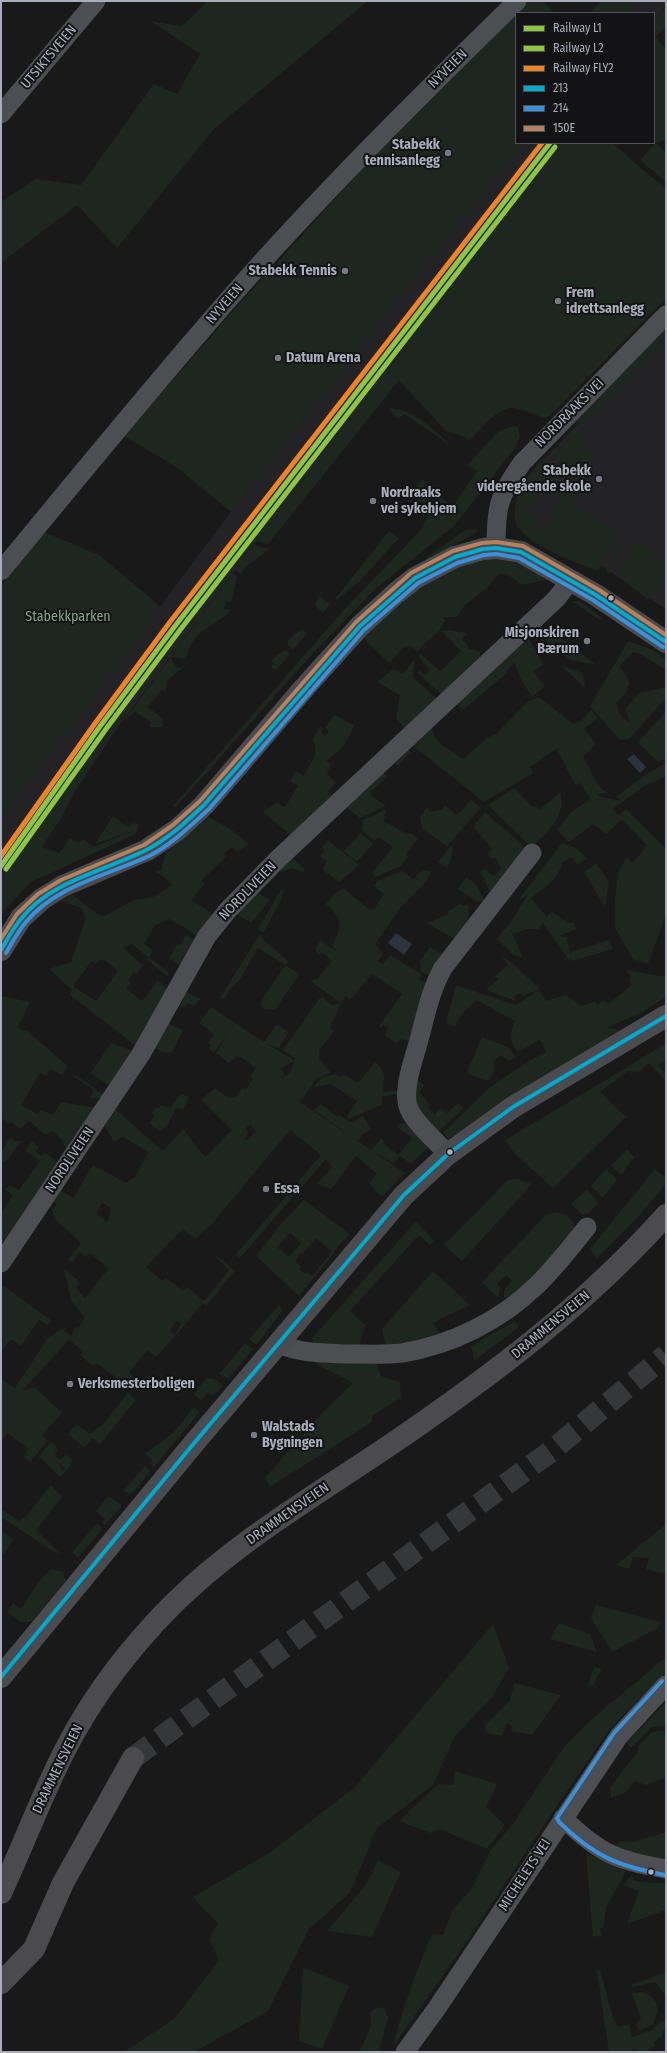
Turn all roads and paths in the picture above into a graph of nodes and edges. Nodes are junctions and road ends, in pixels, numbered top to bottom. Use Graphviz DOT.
graph roads {
  1 [pos="96,1"];
  2 [pos="517,1"];
  3 [pos="1,114"];
  4 [pos="666,315"];
  5 [pos="496,548"];
  6 [pos="1,571"];
  7 [pos="571,580"];
  8 [pos="666,642"];
  9 [pos="532,853"];
  10 [pos="1,950"];
  11 [pos="666,1016"];
  12 [pos="448,1154"];
  13 [pos="666,1214"];
  14 [pos="587,1227"];
  15 [pos="1,1263"];
  16 [pos="279,1344"];
  17 [pos="1,1677"];
  18 [pos="666,1685"];
  19 [pos="133,1758"];
  20 [pos="563,1818"];
  21 [pos="666,1869"];
  22 [pos="1,1893"];
  23 [pos="1,1983"];
  24 [pos="405,2052"];
  1 -- 3 [label="street, UTSIKTSVEIEN"];
  2 -- 6 [label="street, NYVEIEN"];
  4 -- 5 [label="street, NORDRAAKS VEI"];
  5 -- 7 [label="main road"];
  5 -- 10 [label="main road"];
  7 -- 8 [label="main road"];
  7 -- 15 [label="street, NORDLIVEIEN"];
  9 -- 12 [label="street"];
  11 -- 12 [label="main road"];
  12 -- 16 [label="main road"];
  13 -- 22 [label="highway, DRAMMENSVEIEN"];
  14 -- 16 [label="street"];
  16 -- 17 [label="main road"];
  18 -- 20 [label="street, MICHELETS VEI"];
  19 -- 23 [label="highway"];
  20 -- 21 [label="street"];
  20 -- 24 [label="street, MICHELETS VEI"];
}
